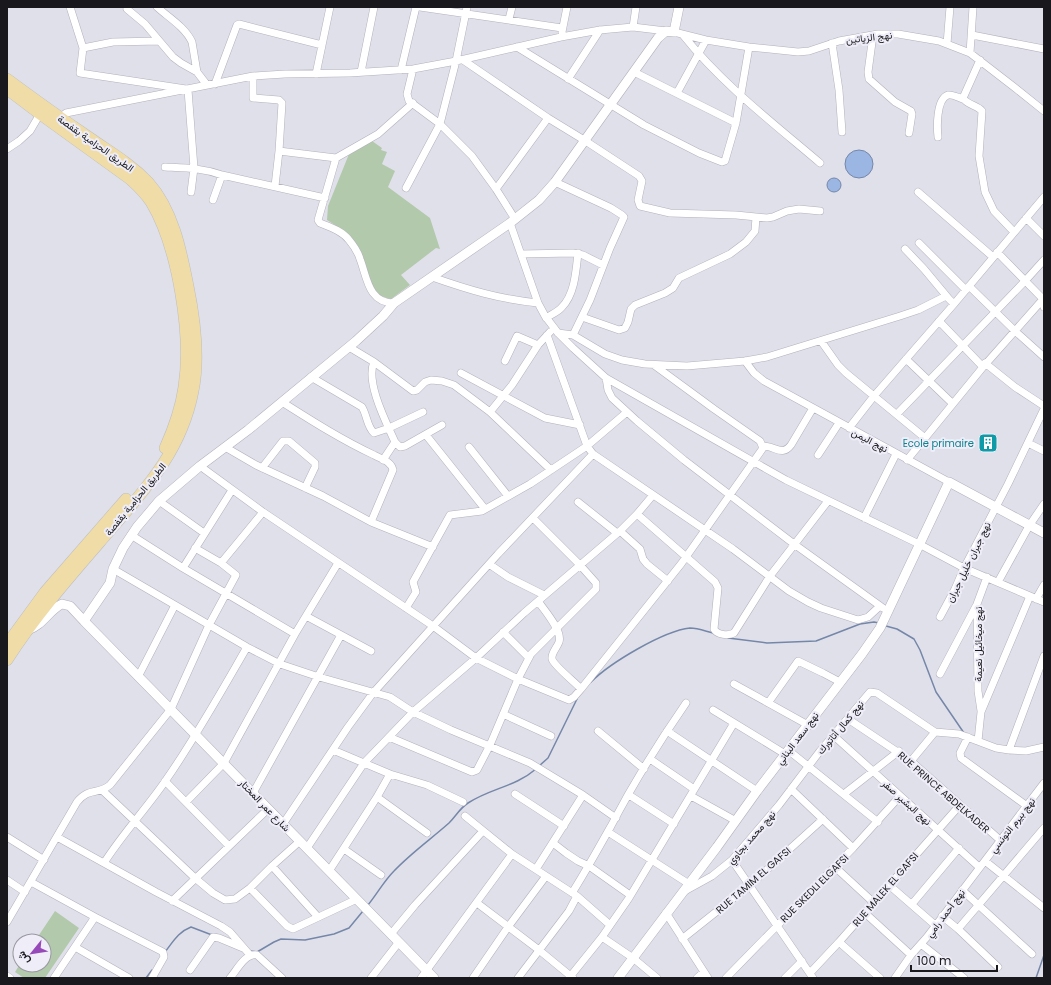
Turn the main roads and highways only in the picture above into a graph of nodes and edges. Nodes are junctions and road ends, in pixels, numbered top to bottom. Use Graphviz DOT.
graph roads {
  1 [pos="7,79"];
  2 [pos="7,89"];
  3 [pos="57,121"];
  4 [pos="7,644"];
  5 [pos="7,660"];
  1 -- 3 [label="main road, الطريق الحزامية بقفصة"];
  2 -- 3 [label="main road, الطريق الحزامية بقفصة"];
  3 -- 4 [label="main road, الطريق الحزامية بقفصة"];
  3 -- 5 [label="main road, الطريق الحزامية بقفصة"];
}
